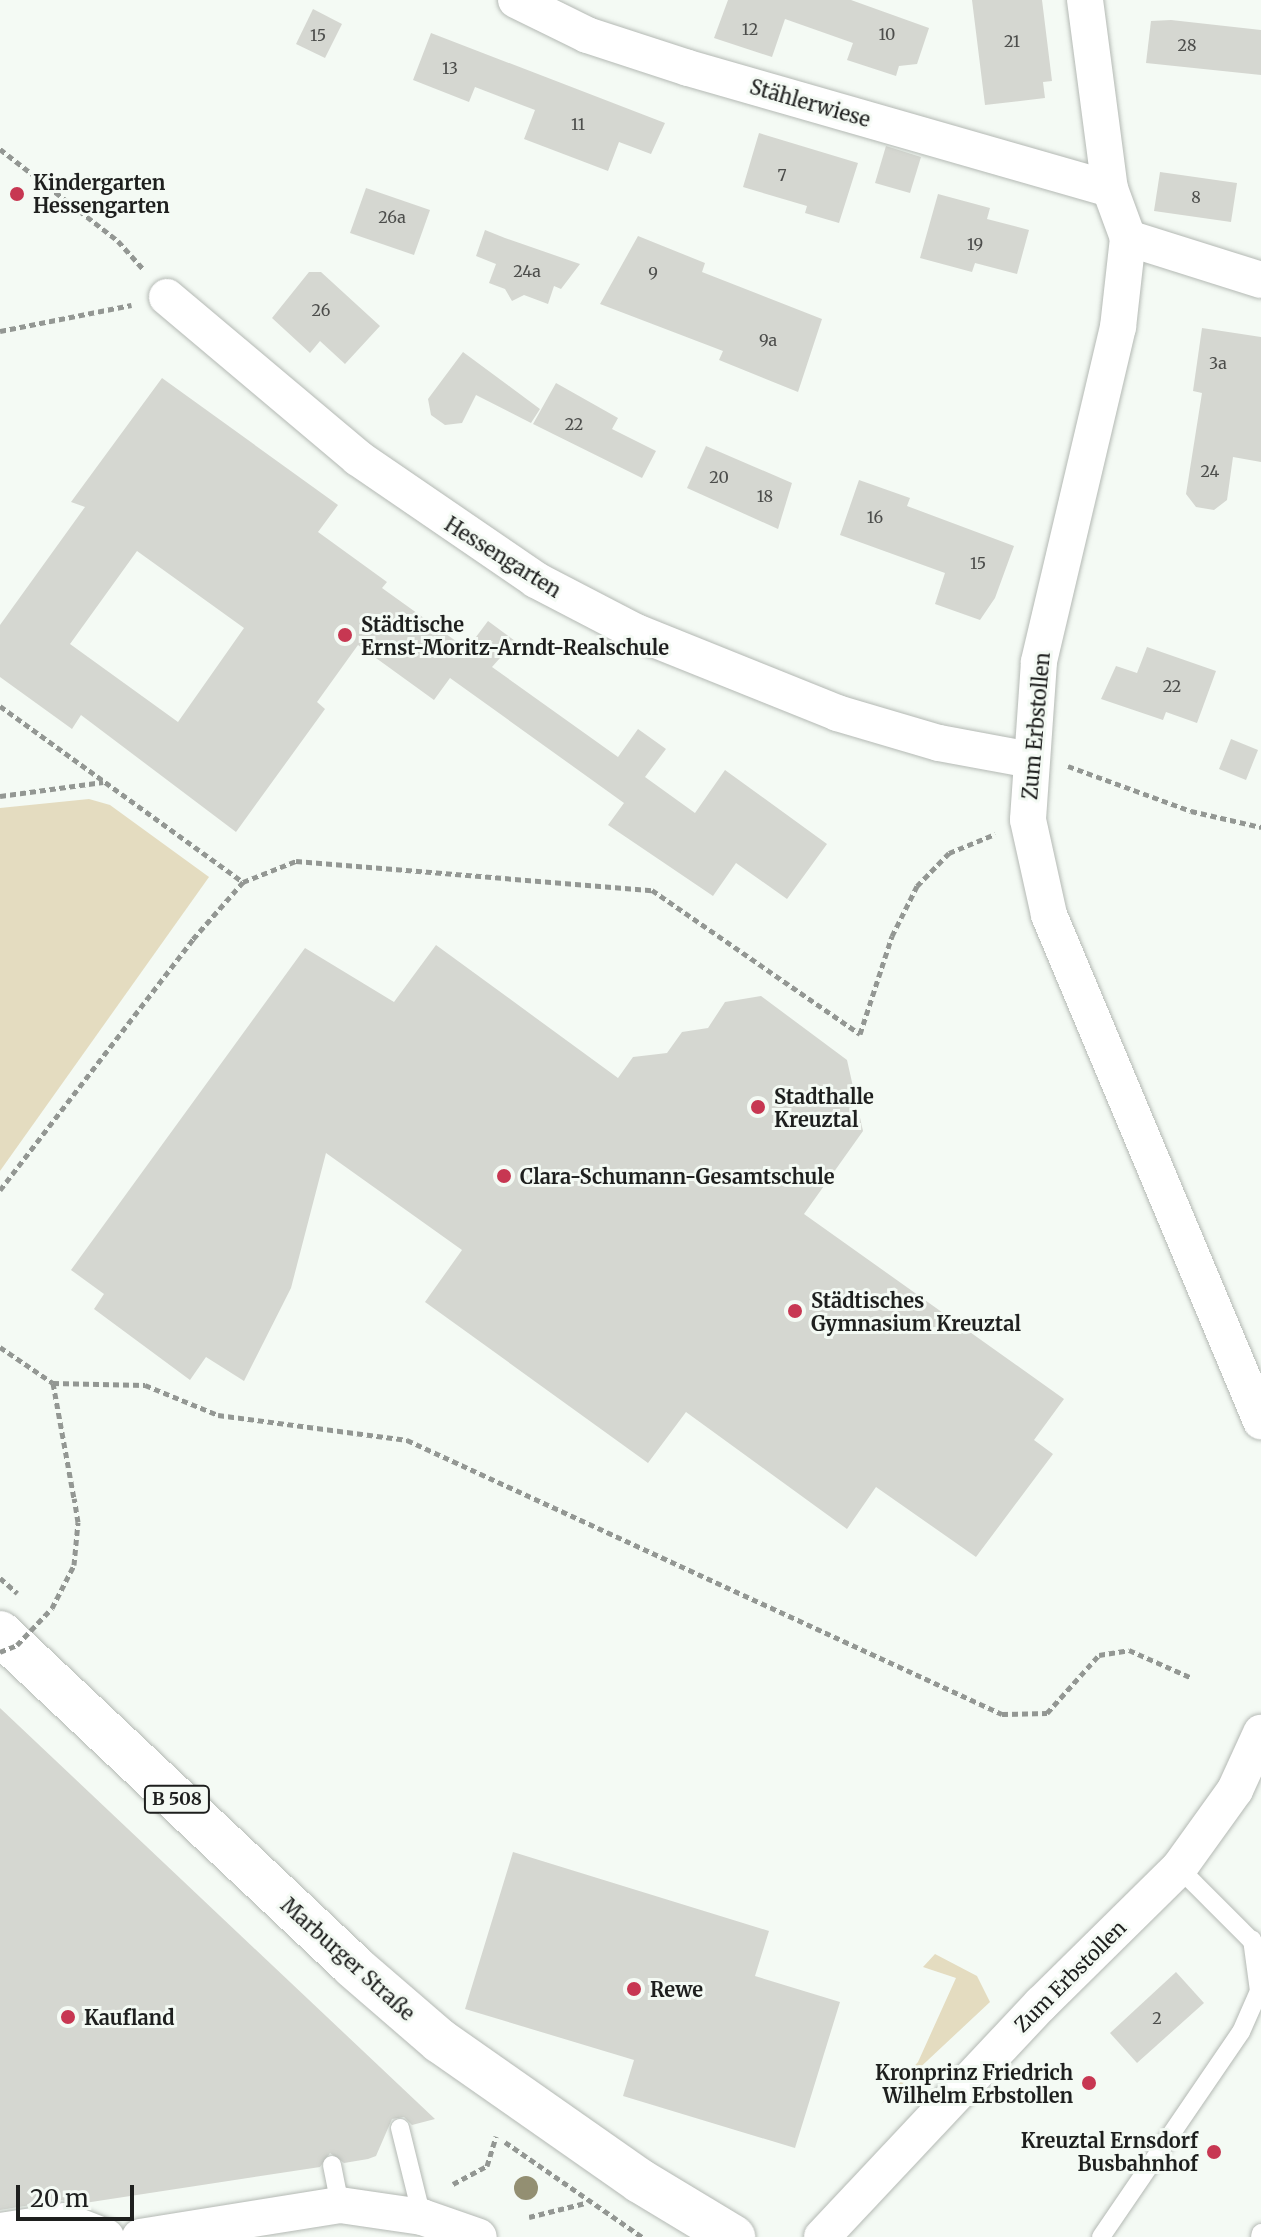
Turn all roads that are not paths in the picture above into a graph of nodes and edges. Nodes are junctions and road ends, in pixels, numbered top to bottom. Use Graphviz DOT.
graph roads {
  1 [pos="516,0"];
  2 [pos="1085,0"];
  3 [pos="1110,189"];
  4 [pos="1128,238"];
  5 [pos="1261,280"];
  6 [pos="167,297"];
  7 [pos="1031,760"];
  8 [pos="1261,1421"];
  9 [pos="0,1633"];
  10 [pos="1261,1733"];
  11 [pos="1179,1868"];
  12 [pos="1257,1945"];
  13 [pos="400,2128"];
  14 [pos="332,2165"];
  15 [pos="340,2205"];
  16 [pos="422,2217"];
  17 [pos="0,2231"];
  18 [pos="106,2237"];
  19 [pos="140,2237"];
  20 [pos="479,2237"];
  21 [pos="733,2237"];
  22 [pos="822,2237"];
  23 [pos="1101,2237"];
  1 -- 3 [label="street, Stählerwiese"];
  2 -- 3 [label="street, Zum Erbstollen"];
  3 -- 4 [label="street, Zum Erbstollen"];
  4 -- 5 [label="street"];
  4 -- 7 [label="street, Zum Erbstollen"];
  6 -- 7 [label="street, Hessengarten"];
  7 -- 8 [label="street, Zum Erbstollen"];
  9 -- 21 [label="main road, Marburger Straße / B 508"];
  10 -- 11 [label="street, Zum Erbstollen"];
  11 -- 12 [label="lane"];
  11 -- 22 [label="street, Zum Erbstollen"];
  12 -- 23 [label="lane"];
  13 -- 16 [label="lane"];
  14 -- 15 [label="lane"];
  15 -- 16 [label="street"];
  15 -- 19 [label="street"];
  16 -- 20 [label="street"];
  17 -- 18 [label="street"];
}
